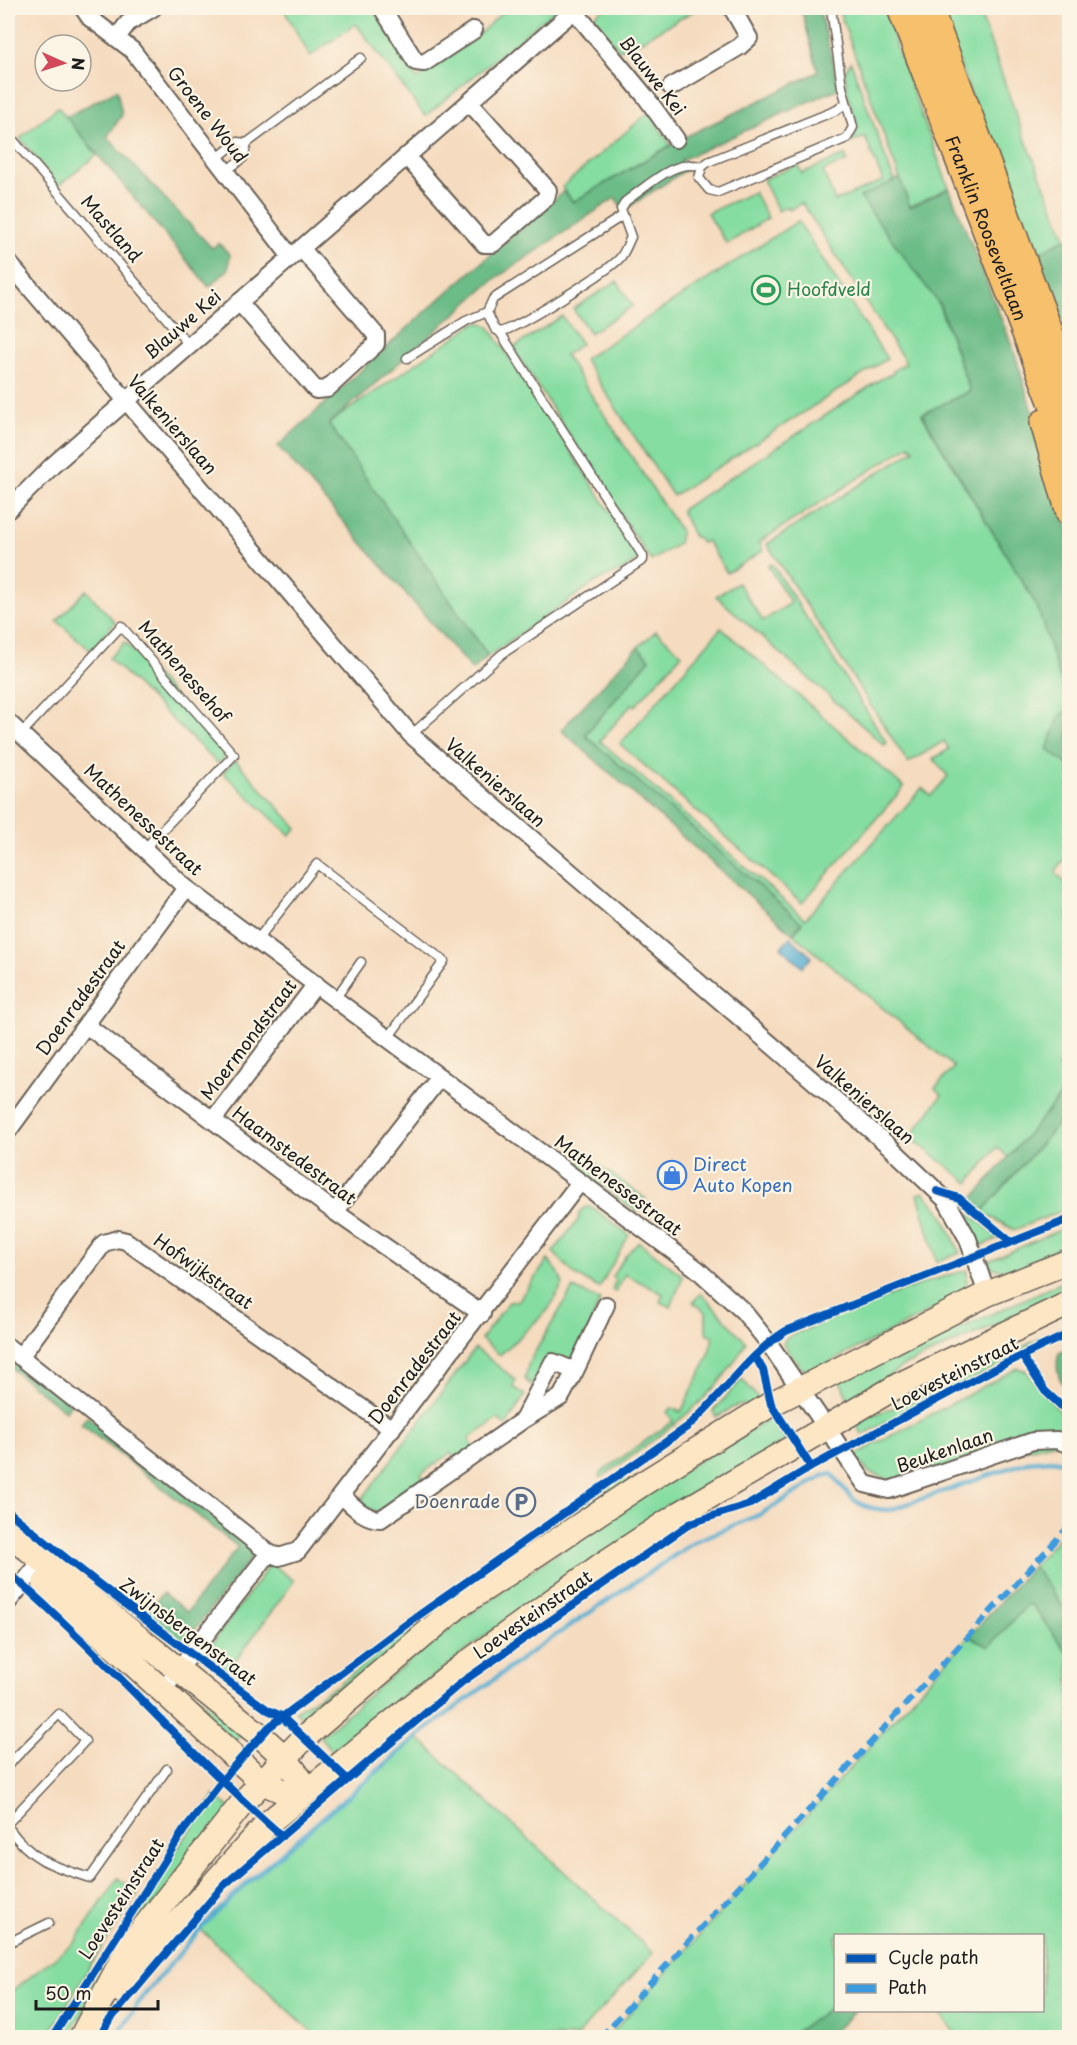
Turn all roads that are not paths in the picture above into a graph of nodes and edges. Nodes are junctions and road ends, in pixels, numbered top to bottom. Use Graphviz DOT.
graph roads {
  1 [pos="83,8"];
  2 [pos="153,8"];
  3 [pos="382,8"];
  4 [pos="575,8"];
  5 [pos="732,8"];
  6 [pos="831,8"];
  7 [pos="902,8"];
  8 [pos="929,8"];
  9 [pos="474,30"];
  10 [pos="117,37"];
  11 [pos="361,58"];
  12 [pos="671,87"];
  13 [pos="470,103"];
  14 [pos="845,104"];
  15 [pos="8,134"];
  16 [pos="676,139"];
  17 [pos="247,142"];
  18 [pos="406,156"];
  19 [pos="221,165"];
  20 [pos="702,167"];
  21 [pos="622,216"];
  22 [pos="1013,236"];
  23 [pos="296,253"];
  24 [pos="8,262"];
  25 [pos="239,302"];
  26 [pos="487,312"];
  27 [pos="500,332"];
  28 [pos="189,345"];
  29 [pos="1070,355"];
  30 [pos="407,358"];
  31 [pos="1035,359"];
  32 [pos="1070,388"];
  33 [pos="126,401"];
  34 [pos="1070,448"];
  35 [pos="8,510"];
  36 [pos="1070,513"];
  37 [pos="8,722"];
  38 [pos="21,734"];
  39 [pos="411,735"];
  40 [pos="145,848"];
  41 [pos="186,888"];
  42 [pos="257,940"];
  43 [pos="361,962"];
  44 [pos="316,984"];
  45 [pos="336,999"];
  46 [pos="86,1026"];
  47 [pos="388,1038"];
  48 [pos="440,1077"];
  49 [pos="213,1120"];
  50 [pos="8,1131"];
  51 [pos="580,1182"];
  52 [pos="335,1212"];
  53 [pos="1070,1261"];
  54 [pos="987,1294"];
  55 [pos="1070,1303"];
  56 [pos="606,1305"];
  57 [pos="482,1314"];
  58 [pos="14,1352"];
  59 [pos="575,1371"];
  60 [pos="800,1389"];
  61 [pos="523,1420"];
  62 [pos="826,1426"];
  63 [pos="392,1429"];
  64 [pos="1070,1445"];
  65 [pos="341,1495"];
  66 [pos="8,1533"];
  67 [pos="8,1550"];
  68 [pos="269,1553"];
  69 [pos="37,1566"];
  70 [pos="9,1597"];
  71 [pos="179,1670"];
  72 [pos="163,1690"];
  73 [pos="285,1758"];
  74 [pos="8,1765"];
  75 [pos="167,1769"];
  76 [pos="262,1782"];
  77 [pos="303,1794"];
  78 [pos="8,1825"];
  79 [pos="50,1923"];
  80 [pos="8,1943"];
  81 [pos="83,2034"];
  1 -- 10 [label="street, Groene Woud"];
  2 -- 10 [label="street"];
  3 -- 9 [label="street"];
  4 -- 13 [label="street, Blauwe Kei"];
  4 -- 16 [label="street, Blauwe Kei"];
  5 -- 12 [label="street, Blauwe Kei"];
  6 -- 14 [label="lane"];
  7 -- 31 [label="main road, Franklin Rooseveltlaan"];
  8 -- 22 [label="main road, Franklin Rooseveltlaan"];
  10 -- 19 [label="street, Groene Woud"];
  11 -- 17 [label="lane"];
  13 -- 18 [label="street, Blauwe Kei"];
  13 -- 18 [label="street"];
  14 -- 20 [label="lane"];
  14 -- 20 [label="lane"];
  15 -- 28 [label="lane, Mastland"];
  17 -- 19 [label="lane"];
  17 -- 19 [label="lane"];
  18 -- 23 [label="street, Blauwe Kei"];
  19 -- 23 [label="street, Groene Woud"];
  20 -- 21 [label="lane"];
  21 -- 26 [label="lane"];
  21 -- 27 [label="lane"];
  22 -- 29 [label="main road"];
  22 -- 32 [label="main road, Franklin Rooseveltlaan"];
  23 -- 25 [label="street, Blauwe Kei"];
  23 -- 25 [label="street, Blauwe Kei"];
  24 -- 33 [label="street, Valkenierslaan"];
  25 -- 28 [label="street, Blauwe Kei"];
  26 -- 27 [label="lane"];
  26 -- 30 [label="lane"];
  27 -- 39 [label="lane"];
  28 -- 33 [label="street, Blauwe Kei"];
  31 -- 34 [label="main road, Franklin Rooseveltlaan"];
  31 -- 36 [label="main road"];
  33 -- 35 [label="street, Blauwe Kei"];
  33 -- 39 [label="street, Valkenierslaan"];
  37 -- 38 [label="street, Mathenessestraat"];
  38 -- 40 [label="street, Mathenessestraat"];
  38 -- 40 [label="lane, Mathenessehof"];
  39 -- 54 [label="street, Valkenierslaan"];
  40 -- 41 [label="street, Mathenessestraat"];
  41 -- 42 [label="street, Mathenessestraat"];
  41 -- 46 [label="street, Doenradestraat"];
  42 -- 44 [label="street, Mathenessestraat"];
  42 -- 47 [label="lane"];
  43 -- 45 [label="lane"];
  44 -- 45 [label="street, Mathenessestraat"];
  44 -- 49 [label="street, Moermondstraat"];
  45 -- 47 [label="street, Mathenessestraat"];
  46 -- 49 [label="street, Haamstedestraat"];
  46 -- 50 [label="street, Doenradestraat"];
  47 -- 48 [label="street, Mathenessestraat"];
  48 -- 51 [label="street, Mathenessestraat"];
  48 -- 52 [label="street"];
  49 -- 52 [label="street, Haamstedestraat"];
  51 -- 57 [label="street, Doenradestraat"];
  51 -- 60 [label="street, Mathenessestraat"];
  52 -- 57 [label="street, Haamstedestraat"];
  53 -- 54 [label="street, Loevesteinstraat"];
  54 -- 60 [label="street, Loevesteinstraat"];
  55 -- 62 [label="street, Loevesteinstraat"];
  56 -- 59 [label="street"];
  57 -- 63 [label="street, Doenradestraat"];
  58 -- 63 [label="street, Hofwijkstraat"];
  58 -- 68 [label="street"];
  59 -- 61 [label="street"];
  59 -- 61 [label="street"];
  60 -- 62 [label="street, Mathenessestraat"];
  60 -- 73 [label="street, Loevesteinstraat"];
  61 -- 65 [label="street"];
  62 -- 64 [label="street, Beukenlaan"];
  62 -- 77 [label="street, Loevesteinstraat"];
  63 -- 65 [label="street, Doenradestraat"];
  65 -- 68 [label="street, Doenradestraat"];
  66 -- 69 [label="street, Zwijnsbergenstraat"];
  67 -- 69 [label="street, Zwijnsbergenstraat"];
  68 -- 71 [label="street"];
  69 -- 70 [label="street"];
  69 -- 71 [label="street, Zwijnsbergenstraat"];
  69 -- 72 [label="street, Zwijnsbergenstraat"];
  71 -- 72 [label="street"];
  71 -- 73 [label="street, Zwijnsbergenstraat"];
  72 -- 76 [label="street, Zwijnsbergenstraat"];
  73 -- 76 [label="street, Loevesteinstraat"];
  73 -- 77 [label="street"];
  74 -- 78 [label="lane"];
  75 -- 78 [label="lane"];
  76 -- 77 [label="street"];
  76 -- 81 [label="street, Loevesteinstraat"];
  77 -- 81 [label="street, Loevesteinstraat"];
  79 -- 80 [label="lane"];
}
